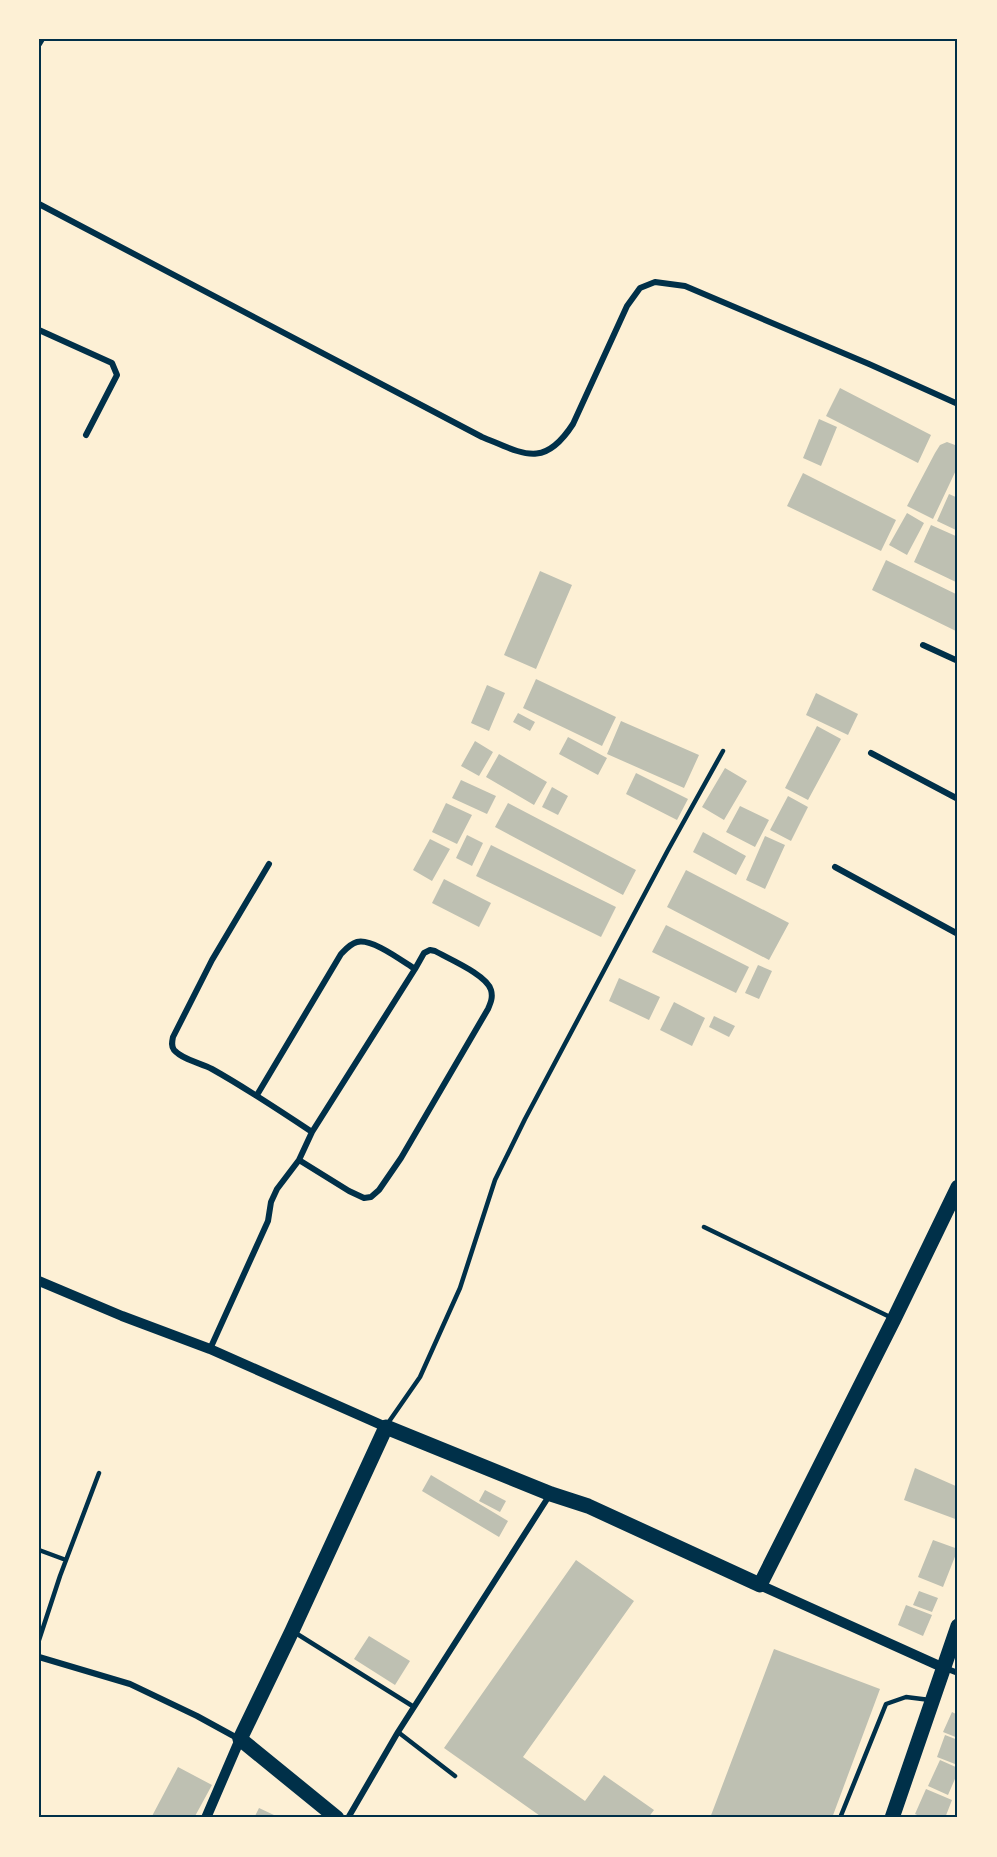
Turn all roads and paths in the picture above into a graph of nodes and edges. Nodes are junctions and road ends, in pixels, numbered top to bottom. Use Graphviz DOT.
graph roads {
  1 [pos="42,39"];
  2 [pos="39,44"];
  3 [pos="39,204"];
  4 [pos="39,330"];
  5 [pos="958,404"];
  6 [pos="86,435"];
  7 [pos="923,645"];
  8 [pos="958,661"];
  9 [pos="723,750"];
  10 [pos="871,753"];
  11 [pos="958,799"];
  12 [pos="269,864"];
  13 [pos="835,867"];
  14 [pos="958,934"];
  15 [pos="415,969"];
  16 [pos="257,1095"];
  17 [pos="312,1132"];
  18 [pos="299,1160"];
  19 [pos="958,1187"];
  20 [pos="704,1227"];
  21 [pos="39,1281"];
  22 [pos="894,1319"];
  23 [pos="210,1349"];
  24 [pos="386,1427"];
  25 [pos="99,1473"];
  26 [pos="551,1494"];
  27 [pos="39,1550"];
  28 [pos="66,1560"];
  29 [pos="760,1585"];
  30 [pos="958,1626"];
  31 [pos="292,1631"];
  32 [pos="39,1640"];
  33 [pos="39,1657"];
  34 [pos="951,1671"];
  35 [pos="932,1701"];
  36 [pos="414,1707"];
  37 [pos="398,1732"];
  38 [pos="240,1739"];
  39 [pos="455,1776"];
  40 [pos="206,1818"];
  41 [pos="337,1818"];
  42 [pos="348,1818"];
  43 [pos="840,1818"];
  44 [pos="892,1818"];
  1 -- 2 [label="street"];
  3 -- 5 [label="street"];
  4 -- 6 [label="street"];
  7 -- 8 [label="street"];
  9 -- 24 [label="lane"];
  10 -- 11 [label="street"];
  12 -- 16 [label="street"];
  13 -- 14 [label="street"];
  15 -- 16 [label="street"];
  15 -- 17 [label="street"];
  15 -- 18 [label="street"];
  16 -- 17 [label="street"];
  17 -- 18 [label="street"];
  18 -- 23 [label="street"];
  19 -- 22 [label="main road"];
  20 -- 22 [label="lane"];
  21 -- 23 [label="street"];
  22 -- 29 [label="main road"];
  23 -- 24 [label="street"];
  24 -- 26 [label="main road"];
  24 -- 31 [label="main road"];
  25 -- 28 [label="lane"];
  26 -- 29 [label="main road"];
  26 -- 36 [label="street"];
  27 -- 28 [label="lane"];
  28 -- 32 [label="lane"];
  29 -- 34 [label="street"];
  30 -- 34 [label="main road"];
  31 -- 36 [label="lane"];
  31 -- 38 [label="main road"];
  33 -- 38 [label="street"];
  34 -- 35 [label="main road"];
  35 -- 43 [label="lane"];
  35 -- 44 [label="main road"];
  36 -- 37 [label="street"];
  37 -- 39 [label="lane"];
  37 -- 42 [label="street"];
  38 -- 40 [label="street"];
  38 -- 41 [label="main road"];
}
